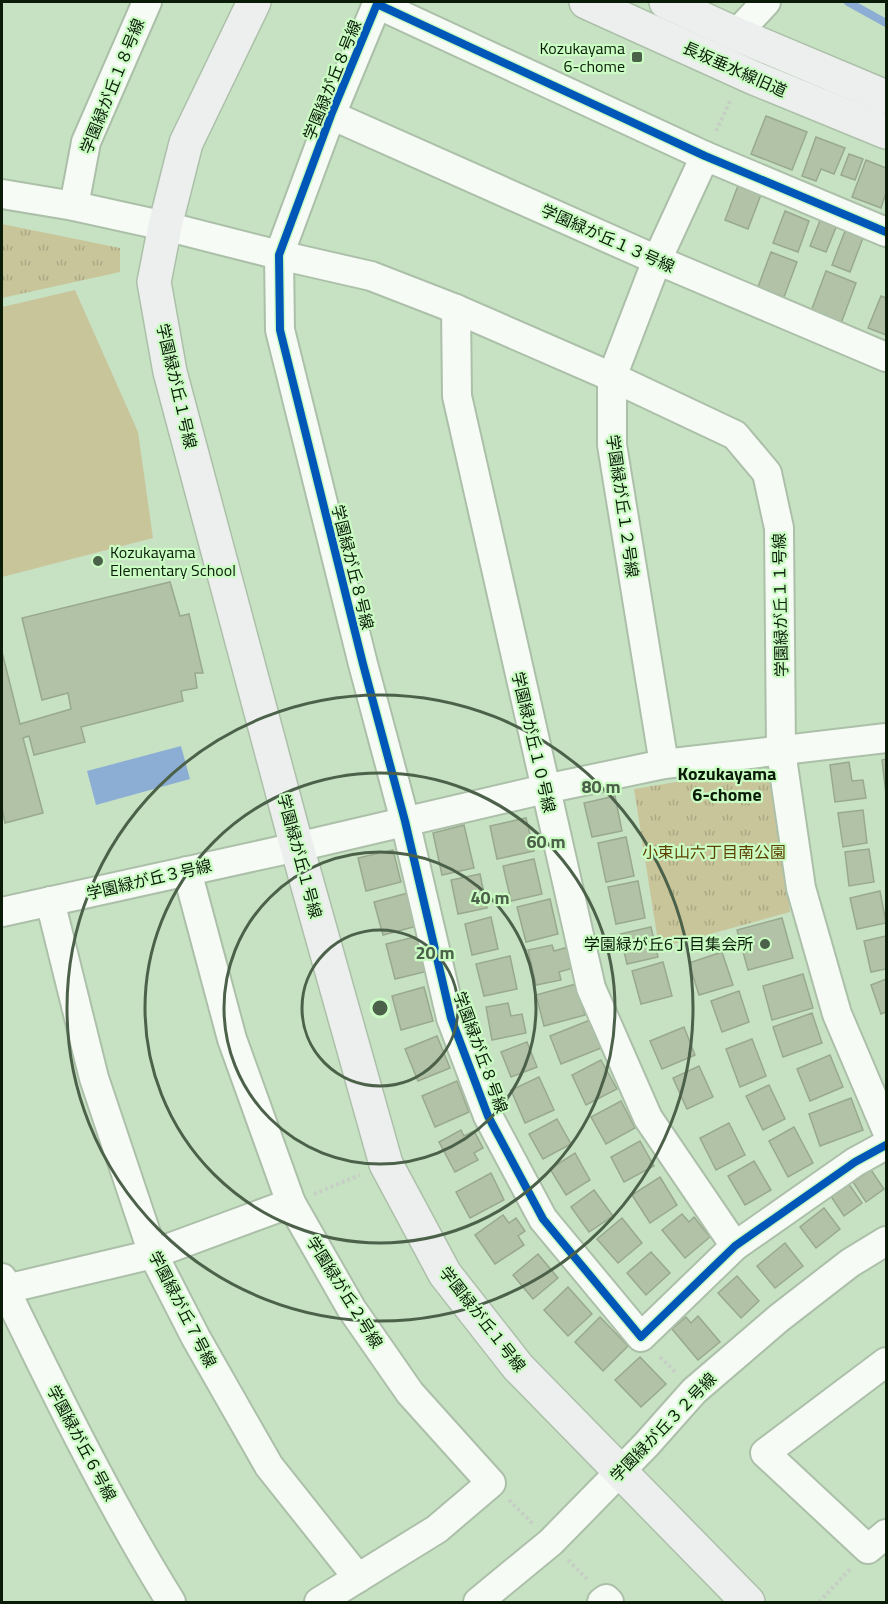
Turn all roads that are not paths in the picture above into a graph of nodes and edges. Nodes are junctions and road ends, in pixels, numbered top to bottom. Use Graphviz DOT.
graph roads {
  1 [pos="147,2"];
  2 [pos="254,2"];
  3 [pos="586,2"];
  4 [pos="666,2"];
  5 [pos="766,2"];
  6 [pos="736,34"];
  7 [pos="886,97"];
  8 [pos="331,116"];
  9 [pos="886,132"];
  10 [pos="705,156"];
  11 [pos="2,194"];
  12 [pos="74,206"];
  13 [pos="165,226"];
  14 [pos="886,232"];
  15 [pos="279,255"];
  16 [pos="657,260"];
  17 [pos="456,309"];
  18 [pos="886,357"];
  19 [pos="612,377"];
  20 [pos="886,738"];
  21 [pos="781,751"];
  22 [pos="664,764"];
  23 [pos="545,789"];
  24 [pos="405,821"];
  25 [pos="297,847"];
  26 [pos="187,871"];
  27 [pos="50,902"];
  28 [pos="2,912"];
  29 [pos="886,1129"];
  30 [pos="886,1145"];
  31 [pos="291,1203"];
  32 [pos="886,1241"];
  33 [pos="735,1246"];
  34 [pos="153,1254"];
  35 [pos="3,1286"];
  36 [pos="886,1362"];
  37 [pos="620,1471"];
  38 [pos="877,1542"];
  39 [pos="358,1578"];
  40 [pos="171,1602"];
  41 [pos="319,1602"];
  42 [pos="478,1602"];
  43 [pos="748,1602"];
  1 -- 12 [label="street, 学園緑が丘１８号線"];
  2 -- 13 [label="street, 学園緑が丘１号線"];
  3 -- 9 [label="street, 長坂垂水線旧道"];
  4 -- 6 [label="street, 長坂垂水線旧道"];
  5 -- 6 [label="street"];
  6 -- 7 [label="street, 長坂垂水線旧道"];
  8 -- 10 [label="street, 学園緑が丘８号線"];
  8 -- 15 [label="street, 学園緑が丘８号線"];
  8 -- 16 [label="street, 学園緑が丘１３号線"];
  10 -- 14 [label="street, 学園緑が丘８号線"];
  10 -- 16 [label="street, 学園緑が丘１２号線"];
  11 -- 12 [label="street, 学園緑が丘１１号線"];
  12 -- 13 [label="street, 学園緑が丘１１号線"];
  13 -- 15 [label="street, 学園緑が丘１１号線"];
  13 -- 25 [label="street, 学園緑が丘１号線"];
  15 -- 17 [label="street, 学園緑が丘１１号線"];
  15 -- 24 [label="street, 学園緑が丘８号線"];
  16 -- 18 [label="street, 学園緑が丘１３号線"];
  16 -- 19 [label="street, 学園緑が丘１２号線"];
  17 -- 19 [label="street, 学園緑が丘１１号線"];
  17 -- 23 [label="street, 学園緑が丘１０号線"];
  19 -- 21 [label="street, 学園緑が丘１１号線"];
  19 -- 22 [label="street, 学園緑が丘１２号線"];
  20 -- 21 [label="street, 学園緑が丘３号線"];
  21 -- 22 [label="street, 学園緑が丘３号線"];
  21 -- 29 [label="street, 学園緑が丘１１号線"];
  22 -- 23 [label="street, 学園緑が丘３号線"];
  23 -- 24 [label="street, 学園緑が丘３号線"];
  23 -- 33 [label="street, 学園緑が丘１０号線"];
  24 -- 25 [label="street, 学園緑が丘３号線"];
  24 -- 33 [label="street, 学園緑が丘８号線"];
  25 -- 26 [label="street, 学園緑が丘３号線"];
  25 -- 37 [label="street, 学園緑が丘１号線"];
  26 -- 27 [label="street, 学園緑が丘３号線"];
  26 -- 31 [label="street, 学園緑が丘２号線"];
  27 -- 28 [label="street, 学園緑が丘３号線"];
  27 -- 34 [label="street, 学園緑が丘７号線"];
  30 -- 33 [label="street"];
  31 -- 34 [label="street"];
  31 -- 39 [label="street, 学園緑が丘２号線"];
  32 -- 37 [label="street, 学園緑が丘３２号線"];
  34 -- 35 [label="street"];
  34 -- 39 [label="street, 学園緑が丘７号線"];
  35 -- 40 [label="street, 学園緑が丘６号線"];
  36 -- 38 [label="street"];
  37 -- 42 [label="street, 学園緑が丘３２号線"];
  37 -- 43 [label="street, 学園緑が丘１号線"];
  39 -- 41 [label="street"];
}
